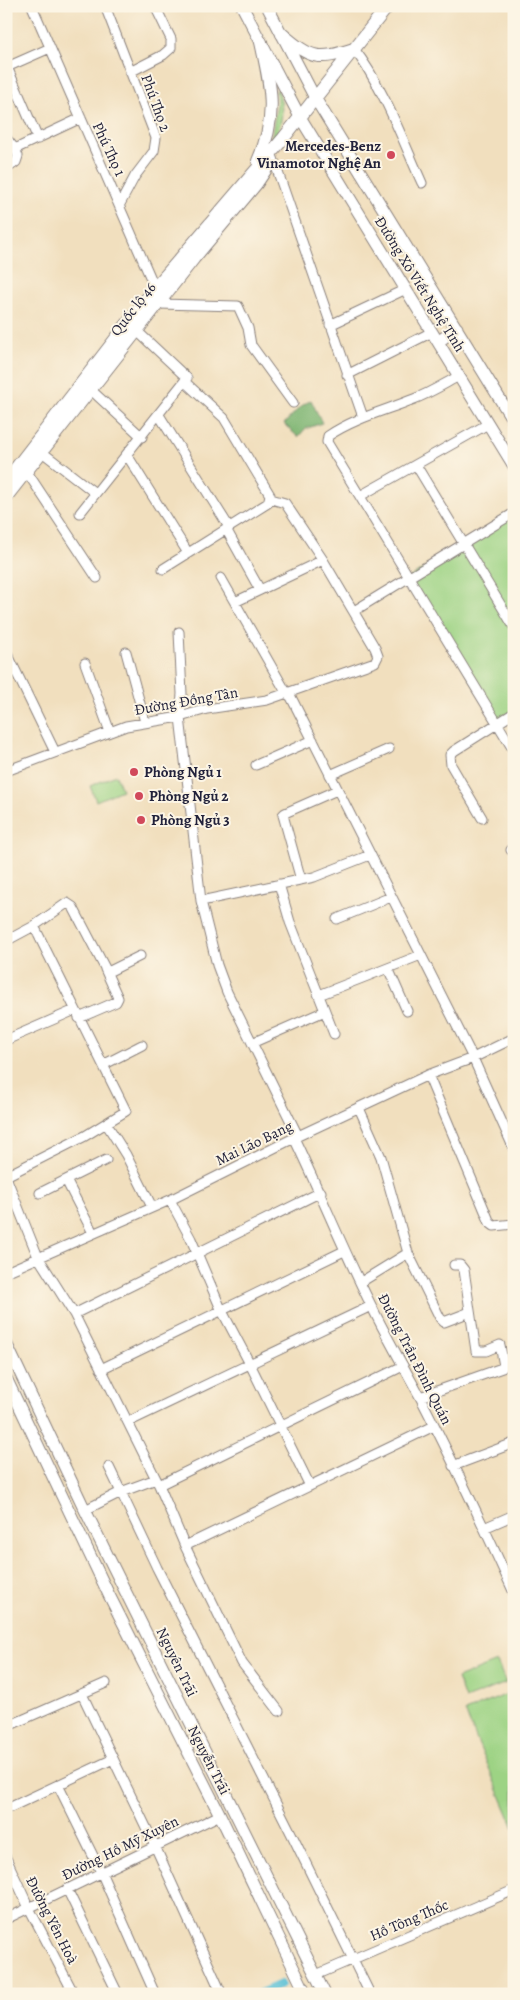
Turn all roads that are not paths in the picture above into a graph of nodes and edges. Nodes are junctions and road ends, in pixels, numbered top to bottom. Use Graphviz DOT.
graph roads {
  1 [pos="32,6"];
  2 [pos="105,6"];
  3 [pos="155,6"];
  4 [pos="242,6"];
  5 [pos="267,6"];
  6 [pos="388,6"];
  7 [pos="282,34"];
  8 [pos="261,42"];
  9 [pos="50,48"];
  10 [pos="354,49"];
  11 [pos="7,66"];
  12 [pos="130,72"];
  13 [pos="315,98"];
  14 [pos="300,117"];
  15 [pos="80,118"];
  16 [pos="6,138"];
  17 [pos="38,139"];
  18 [pos="282,140"];
  19 [pos="15,150"];
  20 [pos="273,158"];
  21 [pos="6,169"];
  22 [pos="249,177"];
  23 [pos="422,183"];
  24 [pos="120,204"];
  25 [pos="155,288"];
  26 [pos="406,289"];
  27 [pos="159,304"];
  28 [pos="330,324"];
  29 [pos="457,328"];
  30 [pos="137,331"];
  31 [pos="435,337"];
  32 [pos="347,375"];
  33 [pos="459,376"];
  34 [pos="185,382"];
  35 [pos="90,389"];
  36 [pos="293,403"];
  37 [pos="160,415"];
  38 [pos="363,417"];
  39 [pos="514,422"];
  40 [pos="488,424"];
  41 [pos="142,437"];
  42 [pos="38,450"];
  43 [pos="127,455"];
  44 [pos="416,465"];
  45 [pos="514,466"];
  46 [pos="27,472"];
  47 [pos="6,481"];
  48 [pos="95,493"];
  49 [pos="360,496"];
  50 [pos="6,497"];
  51 [pos="270,499"];
  52 [pos="80,513"];
  53 [pos="514,513"];
  54 [pos="227,528"];
  55 [pos="463,545"];
  56 [pos="188,553"];
  57 [pos="323,560"];
  58 [pos="163,569"];
  59 [pos="96,578"];
  60 [pos="221,578"];
  61 [pos="409,578"];
  62 [pos="260,590"];
  63 [pos="235,602"];
  64 [pos="354,611"];
  65 [pos="514,627"];
  66 [pos="179,632"];
  67 [pos="6,651"];
  68 [pos="126,652"];
  69 [pos="84,663"];
  70 [pos="287,694"];
  71 [pos="514,714"];
  72 [pos="180,717"];
  73 [pos="145,722"];
  74 [pos="497,723"];
  75 [pos="110,732"];
  76 [pos="313,740"];
  77 [pos="389,749"];
  78 [pos="514,751"];
  79 [pos="55,752"];
  80 [pos="256,765"];
  81 [pos="6,770"];
  82 [pos="330,775"];
  83 [pos="337,790"];
  84 [pos="482,818"];
  85 [pos="370,855"];
  86 [pos="301,880"];
  87 [pos="279,884"];
  88 [pos="391,897"];
  89 [pos="201,901"];
  90 [pos="337,920"];
  91 [pos="34,926"];
  92 [pos="6,941"];
  93 [pos="421,955"];
  94 [pos="140,956"];
  95 [pos="388,968"];
  96 [pos="105,969"];
  97 [pos="319,995"];
  98 [pos="325,1011"];
  99 [pos="407,1011"];
  100 [pos="77,1014"];
  101 [pos="334,1034"];
  102 [pos="514,1038"];
  103 [pos="6,1040"];
  104 [pos="252,1043"];
  105 [pos="142,1045"];
  106 [pos="473,1058"];
  107 [pos="103,1065"];
  108 [pos="428,1075"];
  109 [pos="358,1108"];
  110 [pos="106,1123"];
  111 [pos="296,1137"];
  112 [pos="514,1149"];
  113 [pos="106,1160"];
  114 [pos="6,1177"];
  115 [pos="66,1180"];
  116 [pos="321,1192"];
  117 [pos="40,1193"];
  118 [pos="170,1200"];
  119 [pos="152,1207"];
  120 [pos="514,1224"];
  121 [pos="92,1233"];
  122 [pos="344,1251"];
  123 [pos="408,1253"];
  124 [pos="197,1254"];
  125 [pos="38,1257"];
  126 [pos="454,1265"];
  127 [pos="6,1272"];
  128 [pos="361,1282"];
  129 [pos="371,1306"];
  130 [pos="221,1309"];
  131 [pos="470,1312"];
  132 [pos="74,1314"];
  133 [pos="6,1342"];
  134 [pos="250,1364"];
  135 [pos="403,1366"];
  136 [pos="101,1369"];
  137 [pos="6,1378"];
  138 [pos="420,1397"];
  139 [pos="128,1422"];
  140 [pos="281,1426"];
  141 [pos="434,1426"];
  142 [pos="514,1443"];
  143 [pos="453,1466"];
  144 [pos="109,1467"];
  145 [pos="157,1482"];
  146 [pos="310,1486"];
  147 [pos="121,1492"];
  148 [pos="85,1510"];
  149 [pos="514,1515"];
  150 [pos="484,1528"];
  151 [pos="185,1546"];
  152 [pos="514,1593"];
  153 [pos="106,1683"];
  154 [pos="82,1694"];
  155 [pos="279,1711"];
  156 [pos="6,1727"];
  157 [pos="113,1759"];
  158 [pos="58,1785"];
  159 [pos="11,1807"];
  160 [pos="220,1815"];
  161 [pos="156,1846"];
  162 [pos="6,1858"];
  163 [pos="101,1872"];
  164 [pos="68,1889"];
  165 [pos="514,1890"];
  166 [pos="29,1908"];
  167 [pos="6,1919"];
  168 [pos="354,1958"];
  169 [pos="316,1975"];
  170 [pos="299,1982"];
  171 [pos="74,1994"];
  172 [pos="118,1994"];
  173 [pos="155,1994"];
  174 [pos="214,1994"];
  175 [pos="306,1994"];
  176 [pos="325,1994"];
  177 [pos="370,1994"];
  1 -- 9 [label="street, Phú Thọ 1"];
  2 -- 12 [label="street, Phú Thọ 2"];
  3 -- 12 [label="street"];
  4 -- 8 [label="main road, Đường Xô Viết Nghệ Tĩnh"];
  5 -- 7 [label="main road, Đường Xô Viết Nghệ Tĩnh"];
  6 -- 10 [label="highway, Quốc lộ 46"];
  7 -- 10 [label="highway"];
  7 -- 13 [label="main road, Đường Xô Viết Nghệ Tĩnh"];
  8 -- 14 [label="main road, Đường Xô Viết Nghệ Tĩnh"];
  8 -- 22 [label="highway"];
  9 -- 11 [label="street"];
  9 -- 15 [label="street, Phú Thọ 1"];
  10 -- 13 [label="highway, Quốc lộ 46"];
  10 -- 23 [label="street"];
  11 -- 17 [label="street"];
  12 -- 24 [label="street, Phú Thọ 2"];
  13 -- 14 [label="highway, Quốc lộ 46"];
  13 -- 29 [label="main road, Đường Xô Viết Nghệ Tĩnh"];
  14 -- 18 [label="highway, Quốc lộ 46"];
  14 -- 26 [label="main road, Đường Xô Viết Nghệ Tĩnh"];
  15 -- 17 [label="street"];
  15 -- 24 [label="street, Phú Thọ 1"];
  16 -- 19 [label="street"];
  17 -- 19 [label="street"];
  18 -- 20 [label="highway, Quốc lộ 46"];
  18 -- 22 [label="highway, Quốc lộ 46"];
  19 -- 21 [label="street"];
  20 -- 27 [label="highway, Quốc lộ 46"];
  20 -- 28 [label="street"];
  22 -- 25 [label="highway, Quốc lộ 46"];
  24 -- 25 [label="street, Phú Thọ 1"];
  25 -- 27 [label="street, Phú Thọ 1"];
  25 -- 42 [label="highway, Quốc lộ 46"];
  26 -- 28 [label="street"];
  26 -- 31 [label="main road, Đường Xô Viết Nghệ Tĩnh"];
  27 -- 30 [label="highway, Quốc lộ 46"];
  27 -- 36 [label="street"];
  28 -- 32 [label="street"];
  29 -- 31 [label="main road"];
  29 -- 39 [label="main road, Đường Xô Viết Nghệ Tĩnh"];
  30 -- 34 [label="street"];
  30 -- 35 [label="highway, Quốc lộ 46"];
  31 -- 32 [label="street"];
  31 -- 33 [label="main road, Đường Xô Viết Nghệ Tĩnh"];
  32 -- 38 [label="street"];
  33 -- 38 [label="street"];
  33 -- 40 [label="main road, Đường Xô Viết Nghệ Tĩnh"];
  34 -- 37 [label="street"];
  34 -- 51 [label="street"];
  35 -- 41 [label="street"];
  35 -- 42 [label="highway, Quốc lộ 46"];
  37 -- 41 [label="street"];
  37 -- 54 [label="street"];
  38 -- 49 [label="street"];
  40 -- 44 [label="street"];
  40 -- 45 [label="main road, Đường Xô Viết Nghệ Tĩnh"];
  41 -- 43 [label="street"];
  42 -- 46 [label="highway, Quốc lộ 46"];
  42 -- 47 [label="highway, Quốc lộ 46"];
  42 -- 48 [label="street"];
  43 -- 48 [label="street"];
  43 -- 56 [label="street"];
  44 -- 49 [label="street"];
  44 -- 55 [label="street"];
  46 -- 50 [label="highway, Quốc lộ 46"];
  46 -- 59 [label="street"];
  48 -- 52 [label="street"];
  49 -- 61 [label="street"];
  51 -- 54 [label="street"];
  51 -- 57 [label="street"];
  53 -- 55 [label="street"];
  54 -- 56 [label="street"];
  54 -- 62 [label="street"];
  55 -- 61 [label="street"];
  55 -- 65 [label="street"];
  56 -- 58 [label="street"];
  57 -- 62 [label="street"];
  57 -- 64 [label="street"];
  60 -- 63 [label="street"];
  61 -- 64 [label="street"];
  61 -- 74 [label="street"];
  62 -- 63 [label="street"];
  63 -- 70 [label="street"];
  64 -- 70 [label="street, Đường Đồng Tân"];
  66 -- 72 [label="street, Đường Trần Đình Quán"];
  67 -- 79 [label="street"];
  68 -- 73 [label="street"];
  69 -- 75 [label="street"];
  70 -- 72 [label="street, Đường Đồng Tân"];
  70 -- 76 [label="street"];
  71 -- 74 [label="street"];
  72 -- 73 [label="street, Đường Đồng Tân"];
  72 -- 89 [label="street, Đường Trần Đình Quán"];
  73 -- 75 [label="street, Đường Đồng Tân"];
  74 -- 78 [label="street"];
  74 -- 84 [label="street"];
  75 -- 79 [label="street, Đường Đồng Tân"];
  76 -- 80 [label="street"];
  76 -- 82 [label="street"];
  77 -- 82 [label="street"];
  79 -- 81 [label="street, Đường Đồng Tân"];
  82 -- 83 [label="street"];
  83 -- 85 [label="street"];
  83 -- 86 [label="street"];
  85 -- 86 [label="street"];
  85 -- 88 [label="street"];
  86 -- 87 [label="street"];
  87 -- 89 [label="street"];
  87 -- 97 [label="street"];
  88 -- 90 [label="street"];
  88 -- 93 [label="street"];
  89 -- 104 [label="street, Đường Trần Đình Quán"];
  91 -- 92 [label="street"];
  91 -- 96 [label="street"];
  91 -- 100 [label="street"];
  93 -- 95 [label="street"];
  93 -- 106 [label="street"];
  94 -- 96 [label="street"];
  95 -- 97 [label="street"];
  95 -- 99 [label="street"];
  96 -- 100 [label="street"];
  97 -- 98 [label="street"];
  98 -- 101 [label="street"];
  98 -- 104 [label="street"];
  100 -- 103 [label="street"];
  100 -- 107 [label="street"];
  102 -- 106 [label="street, Mai Lão Bạng"];
  104 -- 111 [label="street, Đường Trần Đình Quán"];
  105 -- 107 [label="street"];
  106 -- 108 [label="street, Mai Lão Bạng"];
  106 -- 112 [label="street"];
  107 -- 110 [label="street"];
  108 -- 109 [label="street, Mai Lão Bạng"];
  108 -- 120 [label="street"];
  109 -- 111 [label="street, Mai Lão Bạng"];
  109 -- 123 [label="street"];
  110 -- 114 [label="street"];
  110 -- 119 [label="street"];
  111 -- 116 [label="street, Đường Trần Đình Quán"];
  111 -- 118 [label="street, Mai Lão Bạng"];
  113 -- 115 [label="street"];
  114 -- 125 [label="street"];
  115 -- 117 [label="street"];
  115 -- 121 [label="street"];
  116 -- 122 [label="street, Đường Trần Đình Quán"];
  116 -- 124 [label="street"];
  118 -- 119 [label="street, Mai Lão Bạng"];
  118 -- 124 [label="street"];
  119 -- 121 [label="street, Mai Lão Bạng"];
  121 -- 125 [label="street, Mai Lão Bạng"];
  122 -- 128 [label="street, Đường Trần Đình Quán"];
  122 -- 130 [label="street"];
  123 -- 128 [label="street"];
  123 -- 131 [label="street"];
  124 -- 130 [label="street"];
  124 -- 132 [label="street"];
  125 -- 127 [label="street, Mai Lão Bạng"];
  125 -- 132 [label="street"];
  126 -- 131 [label="street"];
  128 -- 129 [label="street, Đường Trần Đình Quán"];
  129 -- 134 [label="street"];
  129 -- 135 [label="street, Đường Trần Đình Quán"];
  130 -- 134 [label="street"];
  130 -- 136 [label="street"];
  131 -- 138 [label="street"];
  132 -- 136 [label="street"];
  133 -- 148 [label="main road, Nguyên Trãi"];
  134 -- 139 [label="street"];
  134 -- 140 [label="street"];
  135 -- 138 [label="street, Đường Trần Đình Quán"];
  135 -- 140 [label="street"];
  136 -- 139 [label="street"];
  137 -- 160 [label="main road, Nguyễn Trãi"];
  138 -- 141 [label="street, Đường Trần Đình Quán"];
  139 -- 145 [label="street"];
  140 -- 145 [label="street"];
  140 -- 146 [label="street"];
  141 -- 143 [label="street, Đường Trần Đình Quán"];
  141 -- 146 [label="street"];
  142 -- 143 [label="street"];
  143 -- 150 [label="street, Đường Trần Đình Quán"];
  144 -- 147 [label="street"];
  145 -- 147 [label="street"];
  145 -- 151 [label="street"];
  146 -- 151 [label="street"];
  147 -- 148 [label="street"];
  147 -- 168 [label="street"];
  148 -- 169 [label="main road, Nguyên Trãi"];
  149 -- 150 [label="street"];
  150 -- 152 [label="street, Đường Trần Đình Quán"];
  151 -- 155 [label="street"];
  153 -- 154 [label="street"];
  154 -- 156 [label="street"];
  154 -- 157 [label="street"];
  157 -- 158 [label="street"];
  157 -- 161 [label="street"];
  158 -- 159 [label="street"];
  158 -- 163 [label="street"];
  160 -- 161 [label="street, Đường Hồ Mỹ Xuyên"];
  160 -- 170 [label="main road, Nguyễn Trãi"];
  161 -- 163 [label="street, Đường Hồ Mỹ Xuyên"];
  161 -- 174 [label="street"];
  162 -- 166 [label="street, Đường Yên Hoà"];
  163 -- 164 [label="street, Đường Hồ Mỹ Xuyên"];
  163 -- 173 [label="street"];
  164 -- 166 [label="street, Đường Hồ Mỹ Xuyên"];
  164 -- 172 [label="street"];
  165 -- 168 [label="street, Hồ Tông Thốc"];
  166 -- 167 [label="street, Đường Hồ Mỹ Xuyên"];
  166 -- 171 [label="street, Đường Yên Hoà"];
  168 -- 169 [label="street, Hồ Tông Thốc"];
  168 -- 177 [label="street"];
  169 -- 170 [label="main road"];
  169 -- 176 [label="main road, Nguyên Trãi"];
  170 -- 175 [label="main road, Nguyễn Trãi"];
}
